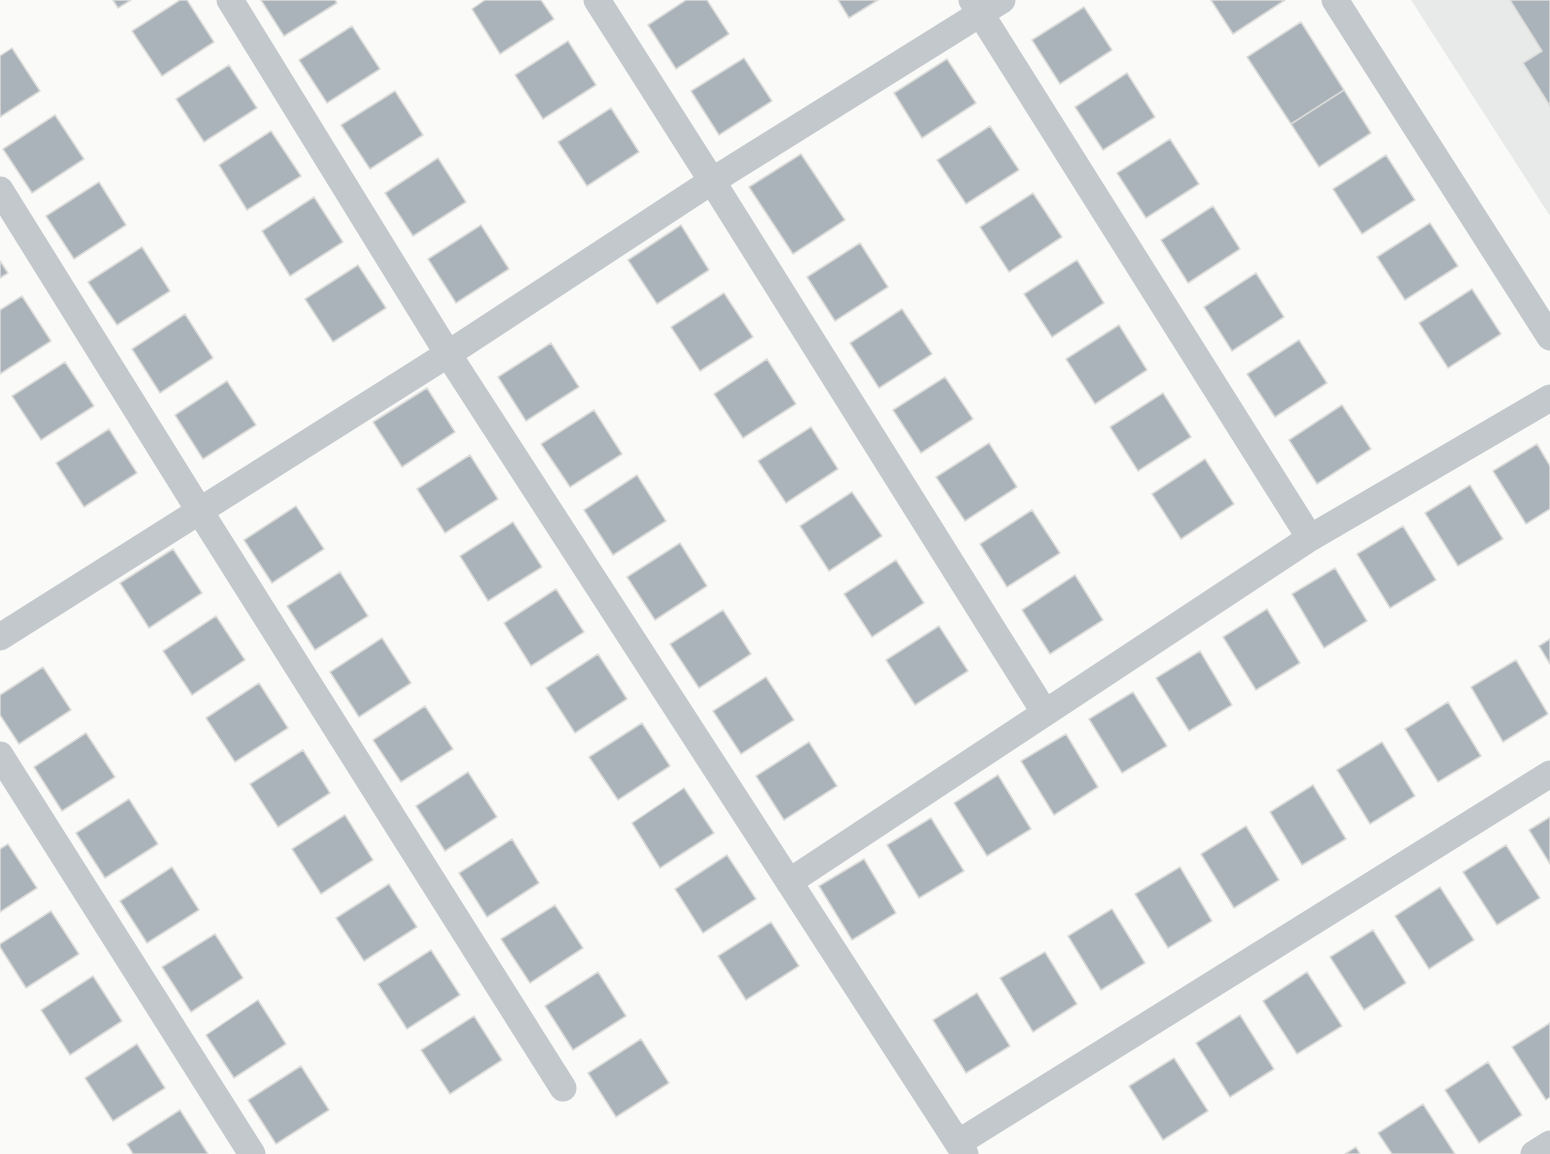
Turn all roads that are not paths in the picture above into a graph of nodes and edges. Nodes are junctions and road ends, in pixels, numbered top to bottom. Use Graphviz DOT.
graph roads {
  1 [pos="230,0"];
  2 [pos="597,0"];
  3 [pos="1335,0"];
  4 [pos="985,5"];
  5 [pos="712,181"];
  6 [pos="0,190"];
  7 [pos="1550,337"];
  8 [pos="447,354"];
  9 [pos="1550,398"];
  10 [pos="199,510"];
  11 [pos="1310,538"];
  12 [pos="0,637"];
  13 [pos="1045,713"];
  14 [pos="0,755"];
  15 [pos="1550,774"];
  16 [pos="789,882"];
  17 [pos="563,1088"];
  18 [pos="1550,1144"];
  19 [pos="961,1149"];
  20 [pos="252,1154"];
  21 [pos="1534,1154"];
  1 -- 8 [label="street"];
  2 -- 5 [label="street"];
  3 -- 7 [label="street"];
  4 -- 5 [label="street"];
  4 -- 11 [label="street"];
  5 -- 8 [label="street"];
  5 -- 13 [label="street"];
  6 -- 10 [label="street"];
  8 -- 10 [label="street"];
  8 -- 16 [label="street"];
  9 -- 11 [label="street"];
  10 -- 12 [label="street"];
  10 -- 17 [label="street"];
  11 -- 13 [label="street"];
  13 -- 16 [label="street"];
  14 -- 20 [label="street"];
  15 -- 19 [label="street"];
  16 -- 19 [label="street"];
  18 -- 21 [label="street"];
}
